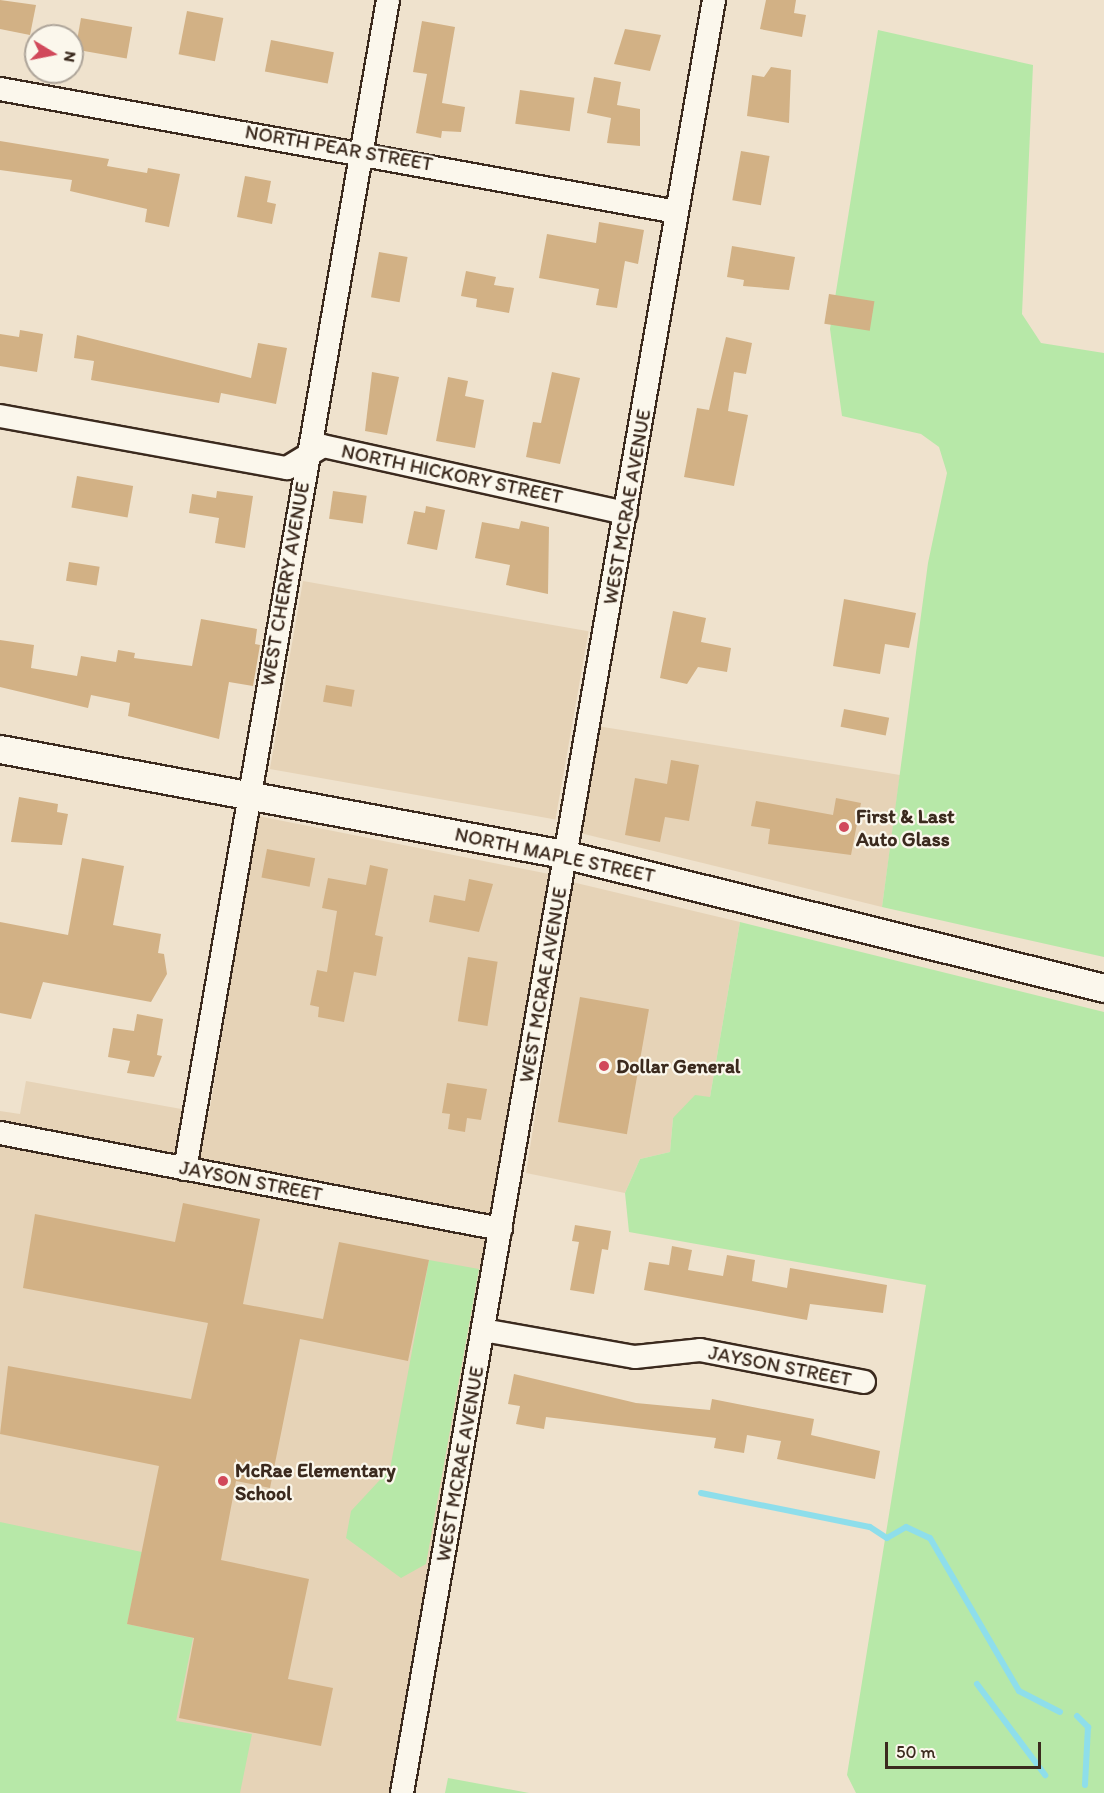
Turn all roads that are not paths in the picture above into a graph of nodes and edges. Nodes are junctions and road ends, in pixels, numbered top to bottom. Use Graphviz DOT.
graph roads {
  1 [pos="388,0"];
  2 [pos="714,0"];
  3 [pos="0,89"];
  4 [pos="361,152"];
  5 [pos="677,212"];
  6 [pos="0,416"];
  7 [pos="308,455"];
  8 [pos="626,513"];
  9 [pos="0,749"];
  10 [pos="248,793"];
  11 [pos="563,854"];
  12 [pos="1104,988"];
  13 [pos="0,1133"];
  14 [pos="185,1168"];
  15 [pos="501,1229"];
  16 [pos="483,1330"];
  17 [pos="864,1382"];
  18 [pos="402,1793"];
  1 -- 4 [label="street, WEST CHERRY AVENUE"];
  2 -- 5 [label="street, WEST MCRAE AVENUE"];
  3 -- 4 [label="street, NORTH PEAR STREET"];
  4 -- 5 [label="street, NORTH PEAR STREET"];
  4 -- 7 [label="street, WEST CHERRY AVENUE"];
  5 -- 8 [label="street, WEST MCRAE AVENUE"];
  6 -- 7 [label="street, NORTH HICKORY STREET"];
  7 -- 8 [label="street, NORTH HICKORY STREET"];
  7 -- 10 [label="street, WEST CHERRY AVENUE"];
  8 -- 11 [label="street, WEST MCRAE AVENUE"];
  9 -- 10 [label="main road, NORTH MAPLE STREET"];
  10 -- 11 [label="main road, NORTH MAPLE STREET"];
  10 -- 14 [label="street, WEST CHERRY AVENUE"];
  11 -- 12 [label="main road, NORTH MAPLE STREET"];
  11 -- 15 [label="street, WEST MCRAE AVENUE"];
  13 -- 14 [label="street, JAYSON STREET"];
  14 -- 15 [label="street, JAYSON STREET"];
  15 -- 16 [label="street, WEST MCRAE AVENUE"];
  16 -- 17 [label="street, JAYSON STREET"];
  16 -- 18 [label="street, WEST MCRAE AVENUE"];
}
